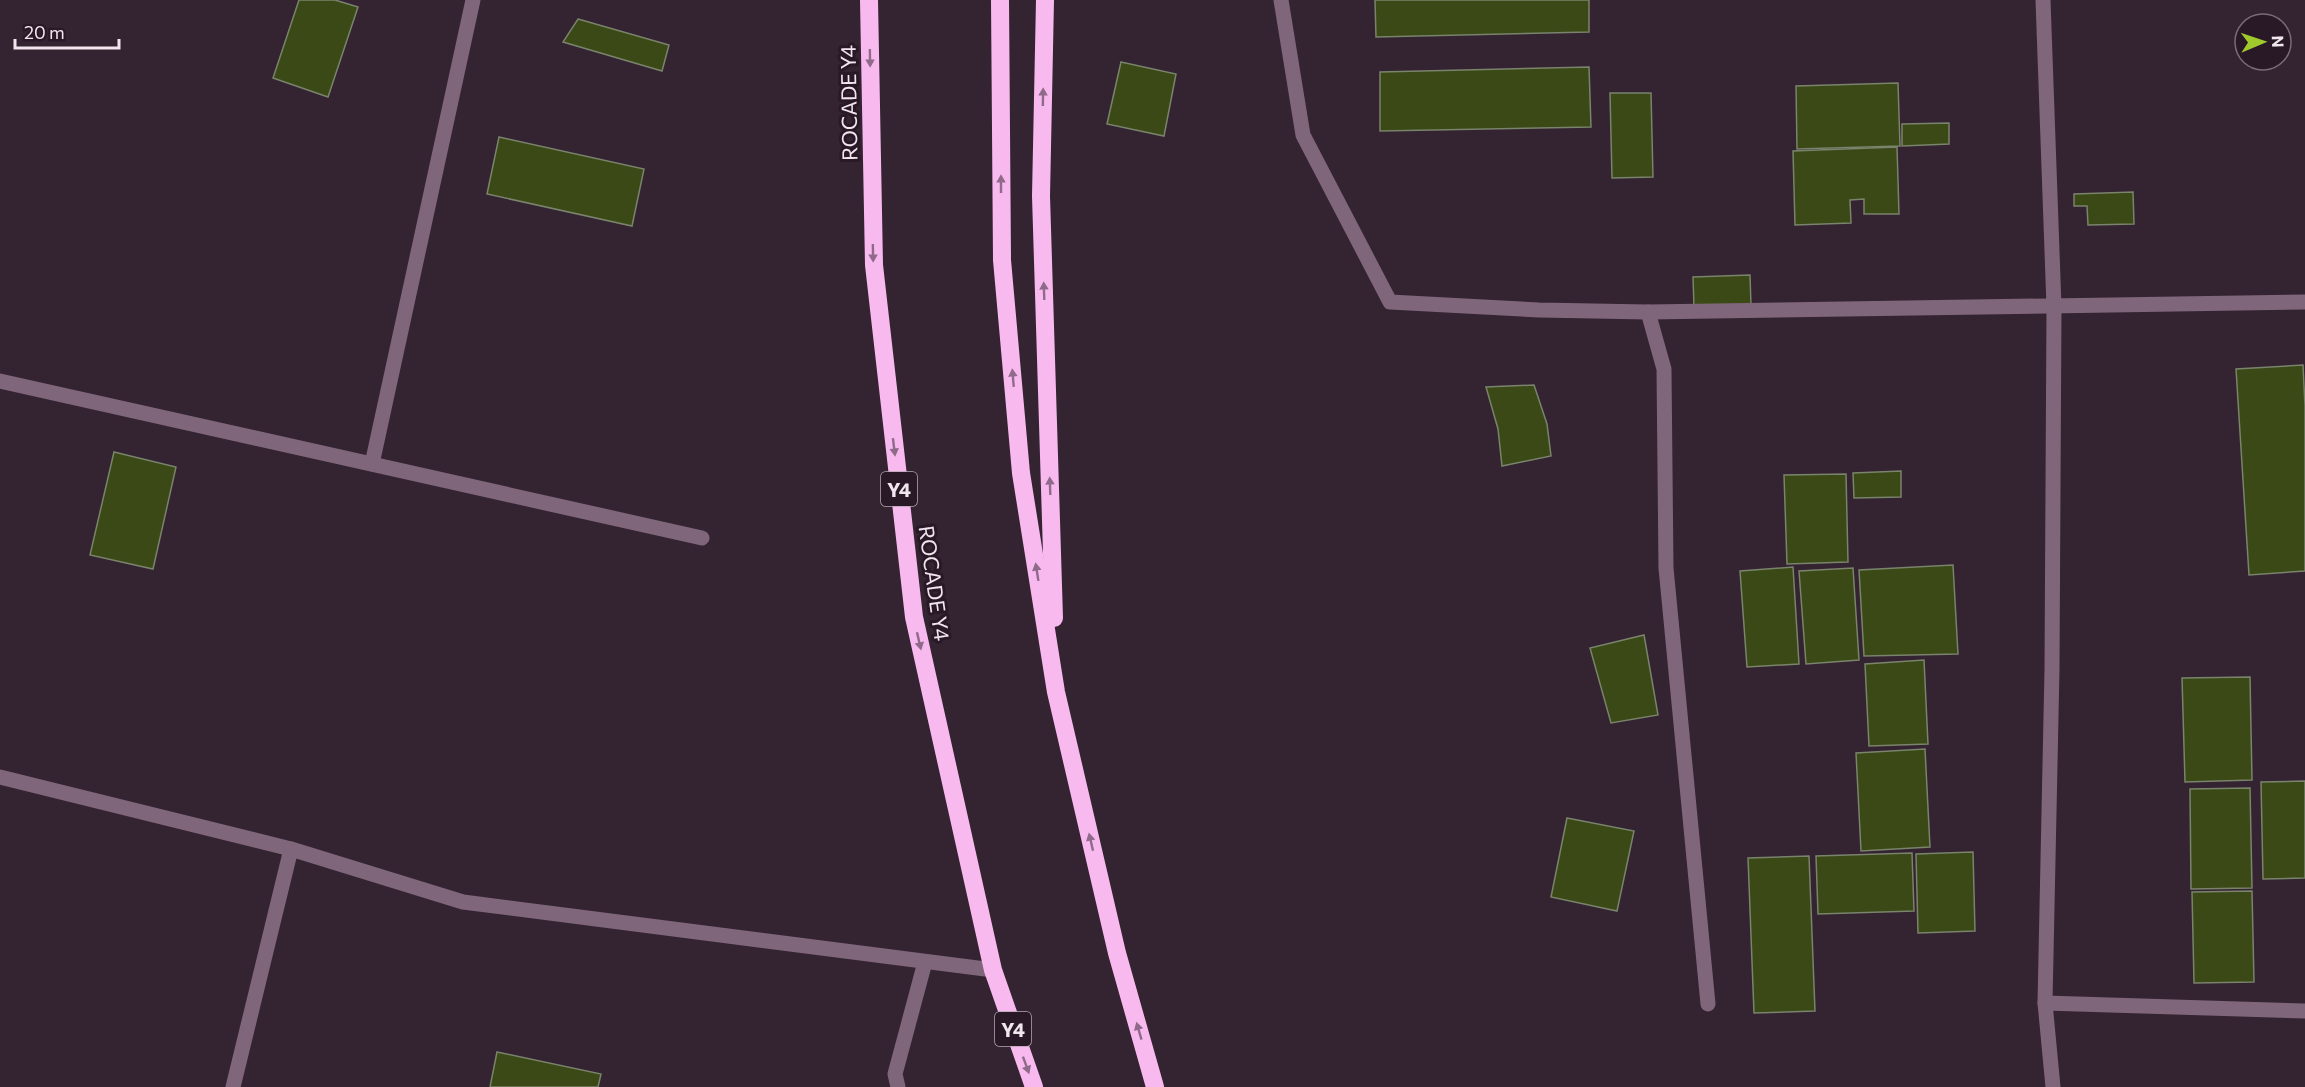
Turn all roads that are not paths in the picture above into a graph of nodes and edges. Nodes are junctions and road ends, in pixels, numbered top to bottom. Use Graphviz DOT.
graph roads {
  1 [pos="472,0"];
  2 [pos="869,0"];
  3 [pos="1000,0"];
  4 [pos="1045,0"];
  5 [pos="1281,0"];
  6 [pos="2043,0"];
  7 [pos="2305,302"];
  8 [pos="2054,307"];
  9 [pos="1647,312"];
  10 [pos="0,381"];
  11 [pos="372,464"];
  12 [pos="702,538"];
  13 [pos="1056,692"];
  14 [pos="0,777"];
  15 [pos="291,849"];
  16 [pos="926,962"];
  17 [pos="993,970"];
  18 [pos="2045,1003"];
  19 [pos="1708,1004"];
  20 [pos="2305,1011"];
  21 [pos="233,1087"];
  22 [pos="898,1087"];
  23 [pos="1034,1087"];
  24 [pos="1155,1087"];
  25 [pos="2053,1087"];
  1 -- 11 [label="street"];
  2 -- 17 [label="highway, ROCADE Y4 / Y4, one-way"];
  13 -- 3 [label="highway, one-way"];
  13 -- 4 [label="highway, one-way"];
  5 -- 9 [label="street"];
  6 -- 8 [label="street"];
  7 -- 8 [label="street"];
  8 -- 9 [label="street"];
  8 -- 18 [label="street"];
  9 -- 19 [label="street"];
  10 -- 11 [label="street"];
  11 -- 12 [label="street"];
  24 -- 13 [label="highway, one-way"];
  14 -- 15 [label="street"];
  15 -- 16 [label="street"];
  15 -- 21 [label="street"];
  16 -- 17 [label="street"];
  16 -- 22 [label="street"];
  17 -- 23 [label="highway, ROCADE Y4 / Y4, one-way"];
  18 -- 20 [label="street"];
  18 -- 25 [label="street"];
}
